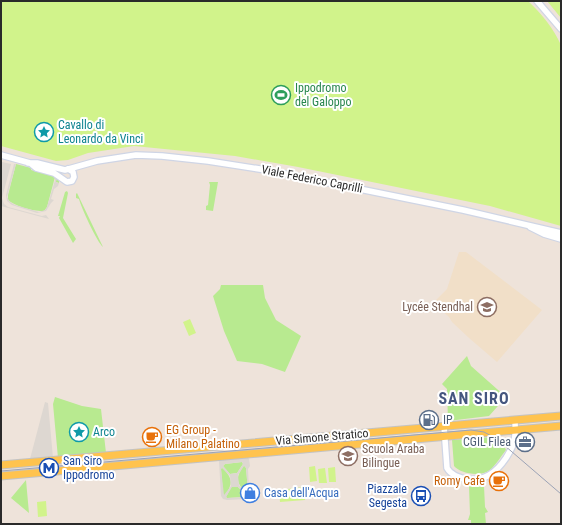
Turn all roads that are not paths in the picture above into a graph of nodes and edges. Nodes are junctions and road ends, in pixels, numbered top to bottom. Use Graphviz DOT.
graph roads {
  1 [pos="537,1"];
  2 [pos="561,29"];
  3 [pos="1,155"];
  4 [pos="28,163"];
  5 [pos="91,163"];
  6 [pos="67,169"];
  7 [pos="74,175"];
  8 [pos="61,177"];
  9 [pos="530,227"];
  10 [pos="561,233"];
  11 [pos="561,239"];
  12 [pos="561,416"];
  13 [pos="524,419"];
  14 [pos="514,420"];
  15 [pos="444,426"];
  16 [pos="561,426"];
  17 [pos="525,430"];
  18 [pos="515,431"];
  19 [pos="445,437"];
  20 [pos="1,465"];
  21 [pos="1,476"];
  1 -- 2 [label="street"];
  3 -- 4 [label="street"];
  4 -- 6 [label="street"];
  4 -- 8 [label="street"];
  5 -- 6 [label="street, Viale Federico Caprilli"];
  5 -- 7 [label="street, Viale Federico Caprilli"];
  5 -- 9 [label="street, Viale Federico Caprilli"];
  6 -- 7 [label="street"];
  6 -- 8 [label="street"];
  7 -- 8 [label="street"];
  9 -- 10 [label="street, Viale Federico Caprilli"];
  9 -- 11 [label="street, Viale Federico Caprilli"];
  12 -- 13 [label="main road"];
  13 -- 14 [label="main road"];
  13 -- 17 [label="main road"];
  14 -- 15 [label="main road"];
  14 -- 18 [label="street"];
  15 -- 19 [label="street"];
  15 -- 20 [label="main road, Via Simone Stratico"];
  16 -- 17 [label="main road"];
  17 -- 18 [label="main road"];
  18 -- 19 [label="main road"];
  18 -- 19 [label="street"];
  19 -- 21 [label="main road, Via Simone Stratico"];
}
